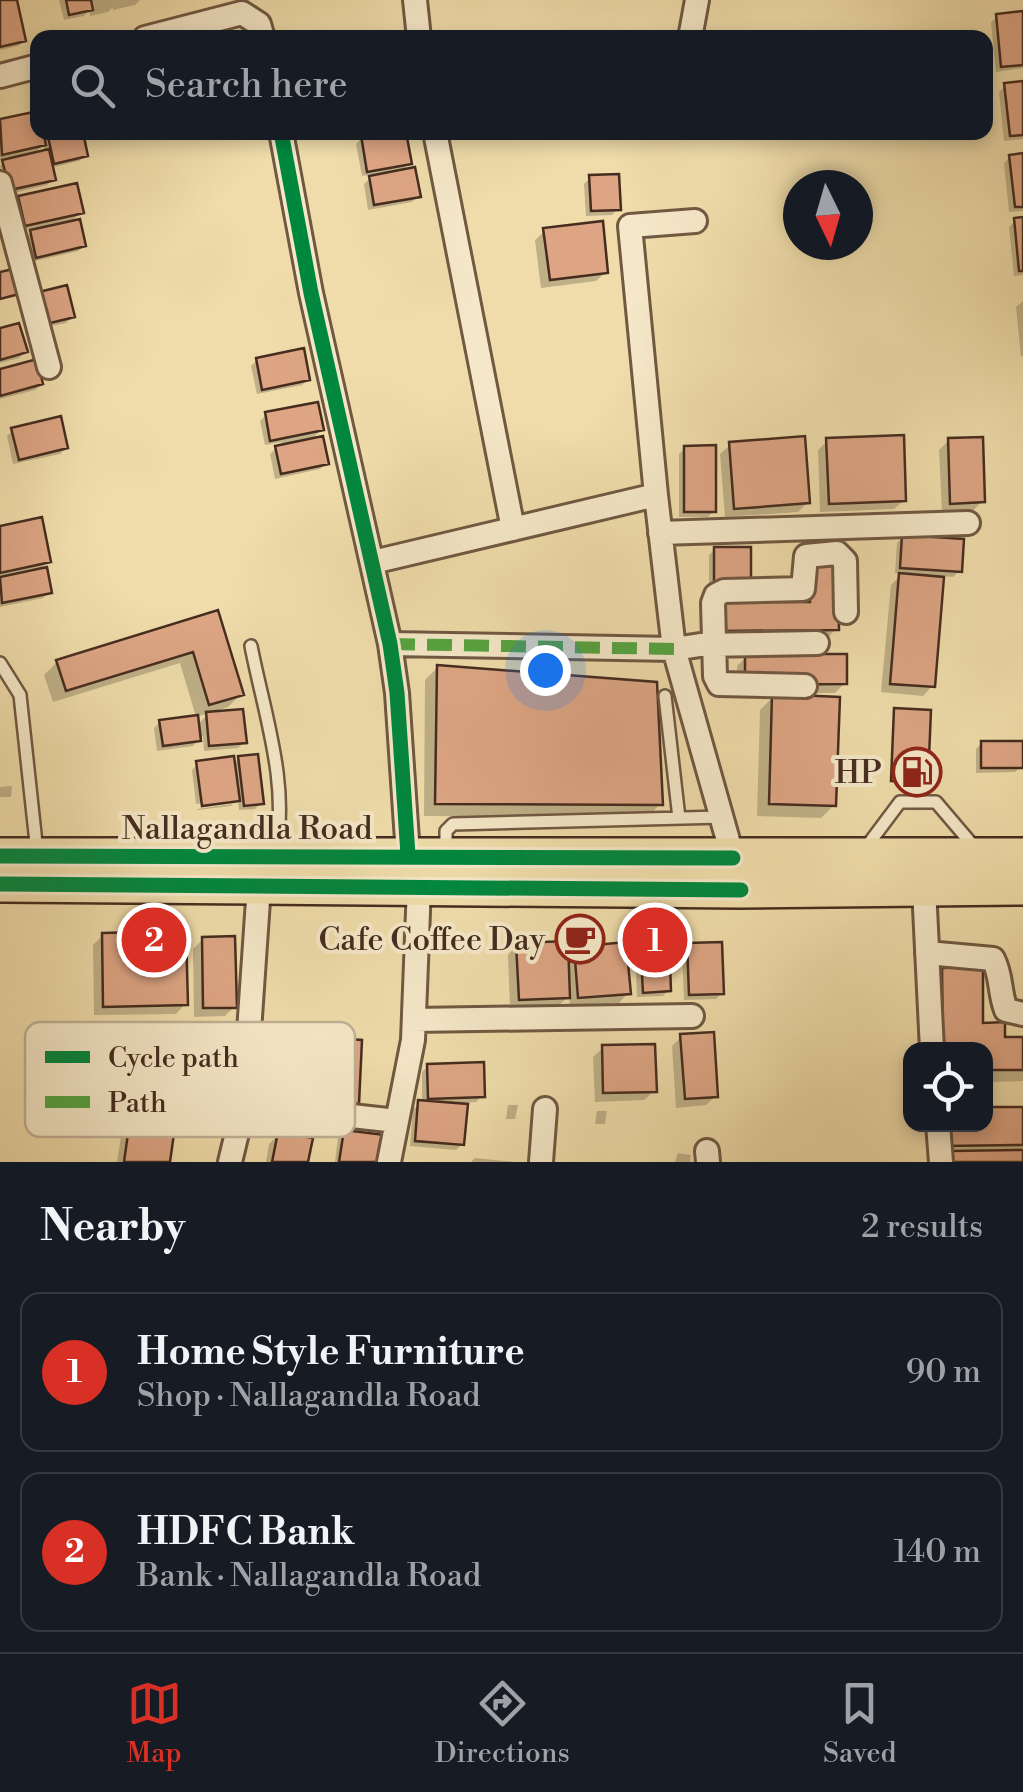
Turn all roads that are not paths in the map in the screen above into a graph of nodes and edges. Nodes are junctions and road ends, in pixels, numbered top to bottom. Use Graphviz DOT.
graph roads {
  1 [pos="415,0"];
  2 [pos="697,0"];
  3 [pos="176,30"];
  4 [pos="261,30"];
  5 [pos="417,30"];
  6 [pos="691,30"];
  7 [pos="30,68"];
  8 [pos="0,76"];
  9 [pos="282,140"];
  10 [pos="437,140"];
  11 [pos="0,183"];
  12 [pos="695,221"];
  13 [pos="49,366"];
  14 [pos="656,495"];
  15 [pos="968,523"];
  16 [pos="513,529"];
  17 [pos="660,533"];
  18 [pos="373,562"];
  19 [pos="846,612"];
  20 [pos="818,643"];
  21 [pos="390,644"];
  22 [pos="714,644"];
  23 [pos="251,646"];
  24 [pos="674,649"];
  25 [pos="0,662"];
  26 [pos="805,686"];
  27 [pos="666,696"];
  28 [pos="722,817"];
  29 [pos="678,818"];
  30 [pos="0,856"];
  31 [pos="38,856"];
  32 [pos="446,856"];
  33 [pos="982,856"];
  34 [pos="1023,856"];
  35 [pos="859,857"];
  36 [pos="733,858"];
  37 [pos="267,870"];
  38 [pos="414,871"];
  39 [pos="0,884"];
  40 [pos="1023,887"];
  41 [pos="924,888"];
  42 [pos="928,954"];
  43 [pos="1023,1014"];
  44 [pos="692,1016"];
  45 [pos="414,1020"];
  46 [pos="252,1022"];
  47 [pos="932,1042"];
  48 [pos="545,1110"];
  49 [pos="355,1116"];
  50 [pos="397,1121"];
  51 [pos="939,1132"];
  52 [pos="236,1137"];
  53 [pos="230,1162"];
  54 [pos="389,1162"];
  55 [pos="541,1162"];
  56 [pos="941,1162"];
  1 -- 5 [label="street"];
  2 -- 6 [label="street"];
  3 -- 4 [label="street"];
  7 -- 8 [label="street"];
  9 -- 18 [label="street"];
  10 -- 16 [label="street"];
  11 -- 13 [label="street"];
  12 -- 14 [label="street"];
  14 -- 16 [label="street"];
  14 -- 17 [label="street"];
  15 -- 17 [label="street"];
  16 -- 18 [label="street"];
  17 -- 24 [label="street"];
  18 -- 21 [label="street"];
  19 -- 22 [label="street"];
  20 -- 22 [label="street"];
  21 -- 24 [label="street"];
  21 -- 38 [label="street"];
  22 -- 24 [label="street"];
  22 -- 26 [label="street"];
  23 -- 37 [label="lane"];
  24 -- 28 [label="street"];
  25 -- 31 [label="lane"];
  27 -- 29 [label="lane"];
  28 -- 29 [label="lane"];
  28 -- 36 [label="street"];
  29 -- 32 [label="lane"];
  30 -- 31 [label="main road, Nallagandla Road"];
  31 -- 37 [label="main road, Nallagandla Road"];
  32 -- 36 [label="main road, Nallagandla Road"];
  32 -- 38 [label="main road, Nallagandla Road"];
  33 -- 34 [label="main road, Nallagandla Road"];
  33 -- 35 [label="main road, Nallagandla Road"];
  33 -- 35 [label="lane"];
  35 -- 36 [label="main road, Nallagandla Road"];
  37 -- 38 [label="main road, Nallagandla Road"];
  37 -- 39 [label="main road, Nallagandla Road"];
  37 -- 46 [label="street"];
  38 -- 41 [label="main road, Nallagandla Road"];
  38 -- 45 [label="street"];
  40 -- 41 [label="main road, Nallagandla Road"];
  41 -- 42 [label="street"];
  42 -- 43 [label="street"];
  42 -- 47 [label="street"];
  44 -- 45 [label="street"];
  45 -- 50 [label="street"];
  48 -- 55 [label="street"];
  49 -- 50 [label="street"];
  50 -- 54 [label="street"];
  51 -- 56 [label="street"];
  52 -- 53 [label="street"];
}
